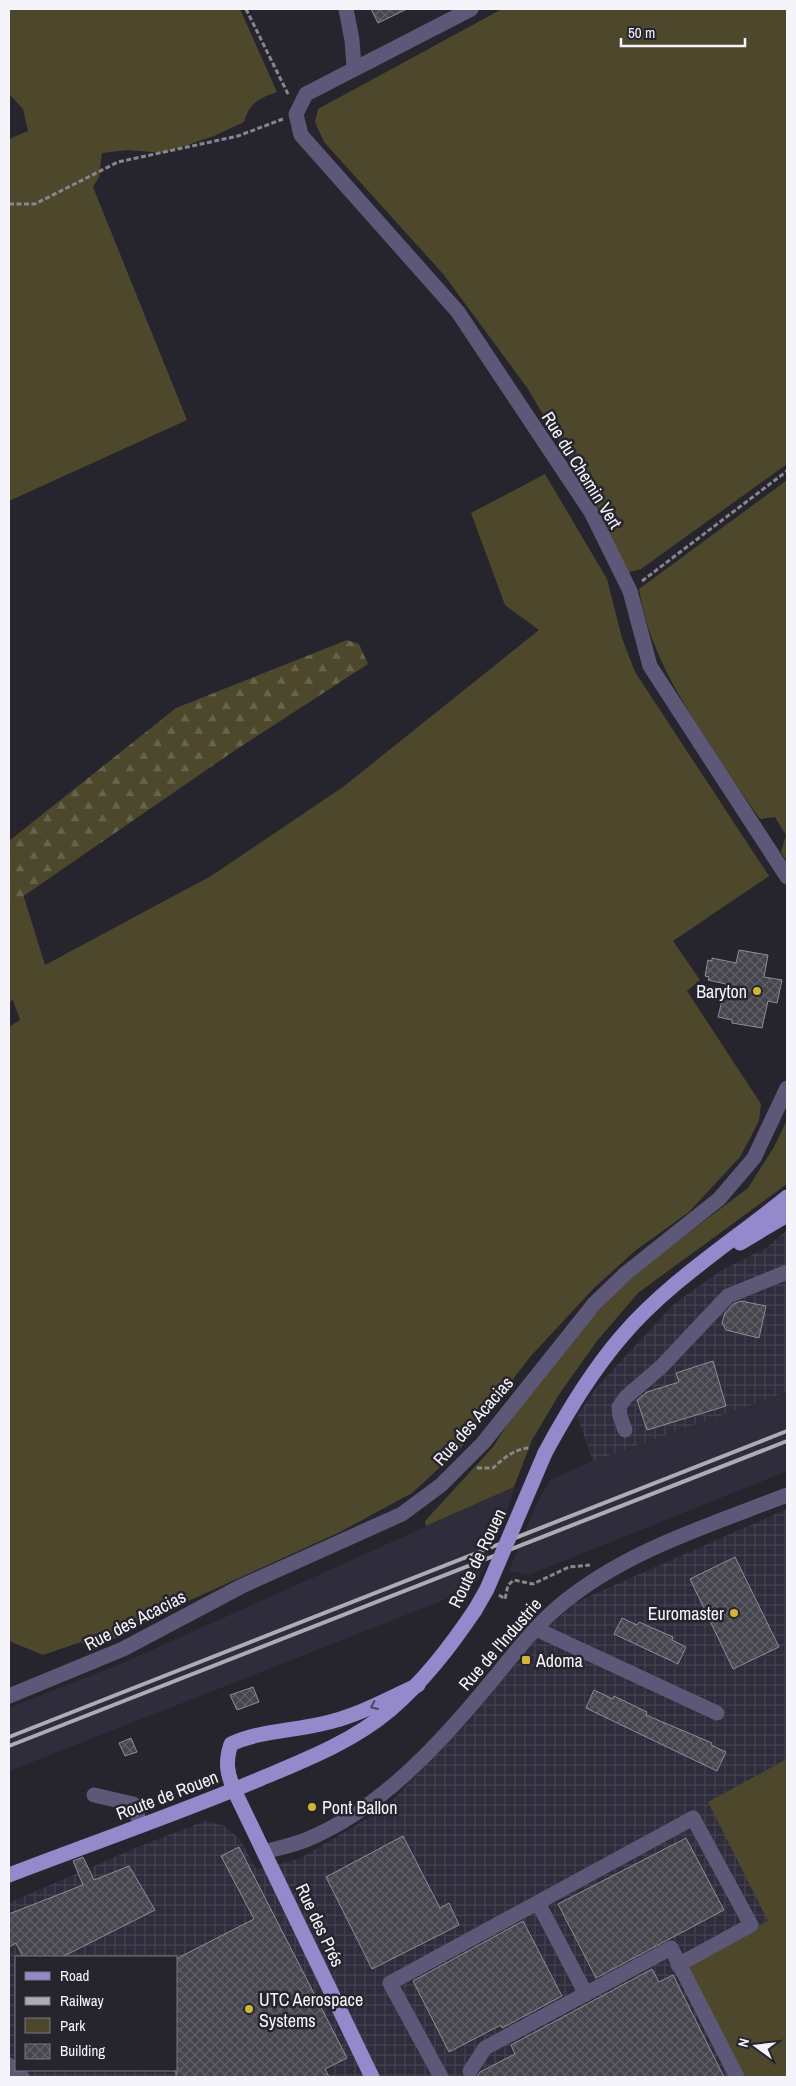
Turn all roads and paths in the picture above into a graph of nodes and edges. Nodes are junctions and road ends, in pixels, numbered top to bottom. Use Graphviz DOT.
graph roads {
  1 [pos="246,9"];
  2 [pos="346,9"];
  3 [pos="471,9"];
  4 [pos="354,68"];
  5 [pos="296,114"];
  6 [pos="9,204"];
  7 [pos="787,471"];
  8 [pos="630,592"];
  9 [pos="787,878"];
  10 [pos="787,1088"];
  11 [pos="787,1197"];
  12 [pos="787,1215"];
  13 [pos="787,1272"];
  14 [pos="690,1274"];
  15 [pos="625,1430"];
  16 [pos="539,1451"];
  17 [pos="493,1468"];
  18 [pos="787,1495"];
  19 [pos="597,1564"];
  20 [pos="487,1589"];
  21 [pos="536,1629"];
  22 [pos="418,1685"];
  23 [pos="9,1696"];
  24 [pos="718,1713"];
  25 [pos="234,1790"];
  26 [pos="94,1795"];
  27 [pos="141,1825"];
  28 [pos="264,1852"];
  29 [pos="9,1875"];
  30 [pos="538,1903"];
  31 [pos="678,1965"];
  32 [pos="586,1994"];
  33 [pos="470,2071"];
  34 [pos="372,2077"];
  35 [pos="441,2077"];
  36 [pos="737,2077"];
  1 -- 5 [label="path"];
  2 -- 4 [label="street"];
  3 -- 4 [label="street"];
  4 -- 5 [label="street"];
  5 -- 6 [label="path"];
  5 -- 8 [label="street, Rue du Chemin Vert"];
  7 -- 8 [label="path"];
  8 -- 9 [label="street, Rue du Chemin Vert"];
  10 -- 23 [label="street, Rue des Acacias"];
  11 -- 14 [label="main road, Route de Rouen"];
  12 -- 14 [label="main road, Route de Rouen"];
  13 -- 15 [label="street"];
  14 -- 16 [label="main road, Route de Rouen"];
  16 -- 17 [label="path"];
  16 -- 20 [label="main road, Route de Rouen, bridge"];
  18 -- 21 [label="street, Rue de l'Industrie"];
  19 -- 20 [label="path"];
  20 -- 22 [label="main road, Route de Rouen, bridge"];
  21 -- 24 [label="street"];
  21 -- 28 [label="street, Rue de l'Industrie"];
  22 -- 25 [label="main road, Route de Rouen"];
  22 -- 25 [label="main road, Rue des Prés, one-way"];
  25 -- 27 [label="main road, Route de Rouen"];
  25 -- 28 [label="main road, Rue des Prés"];
  26 -- 27 [label="street"];
  27 -- 29 [label="main road, Route de Rouen"];
  28 -- 34 [label="main road, Rue des Prés"];
  30 -- 31 [label="street"];
  30 -- 32 [label="street"];
  30 -- 35 [label="street"];
  31 -- 32 [label="street"];
  31 -- 36 [label="street"];
  32 -- 33 [label="street"];
}
